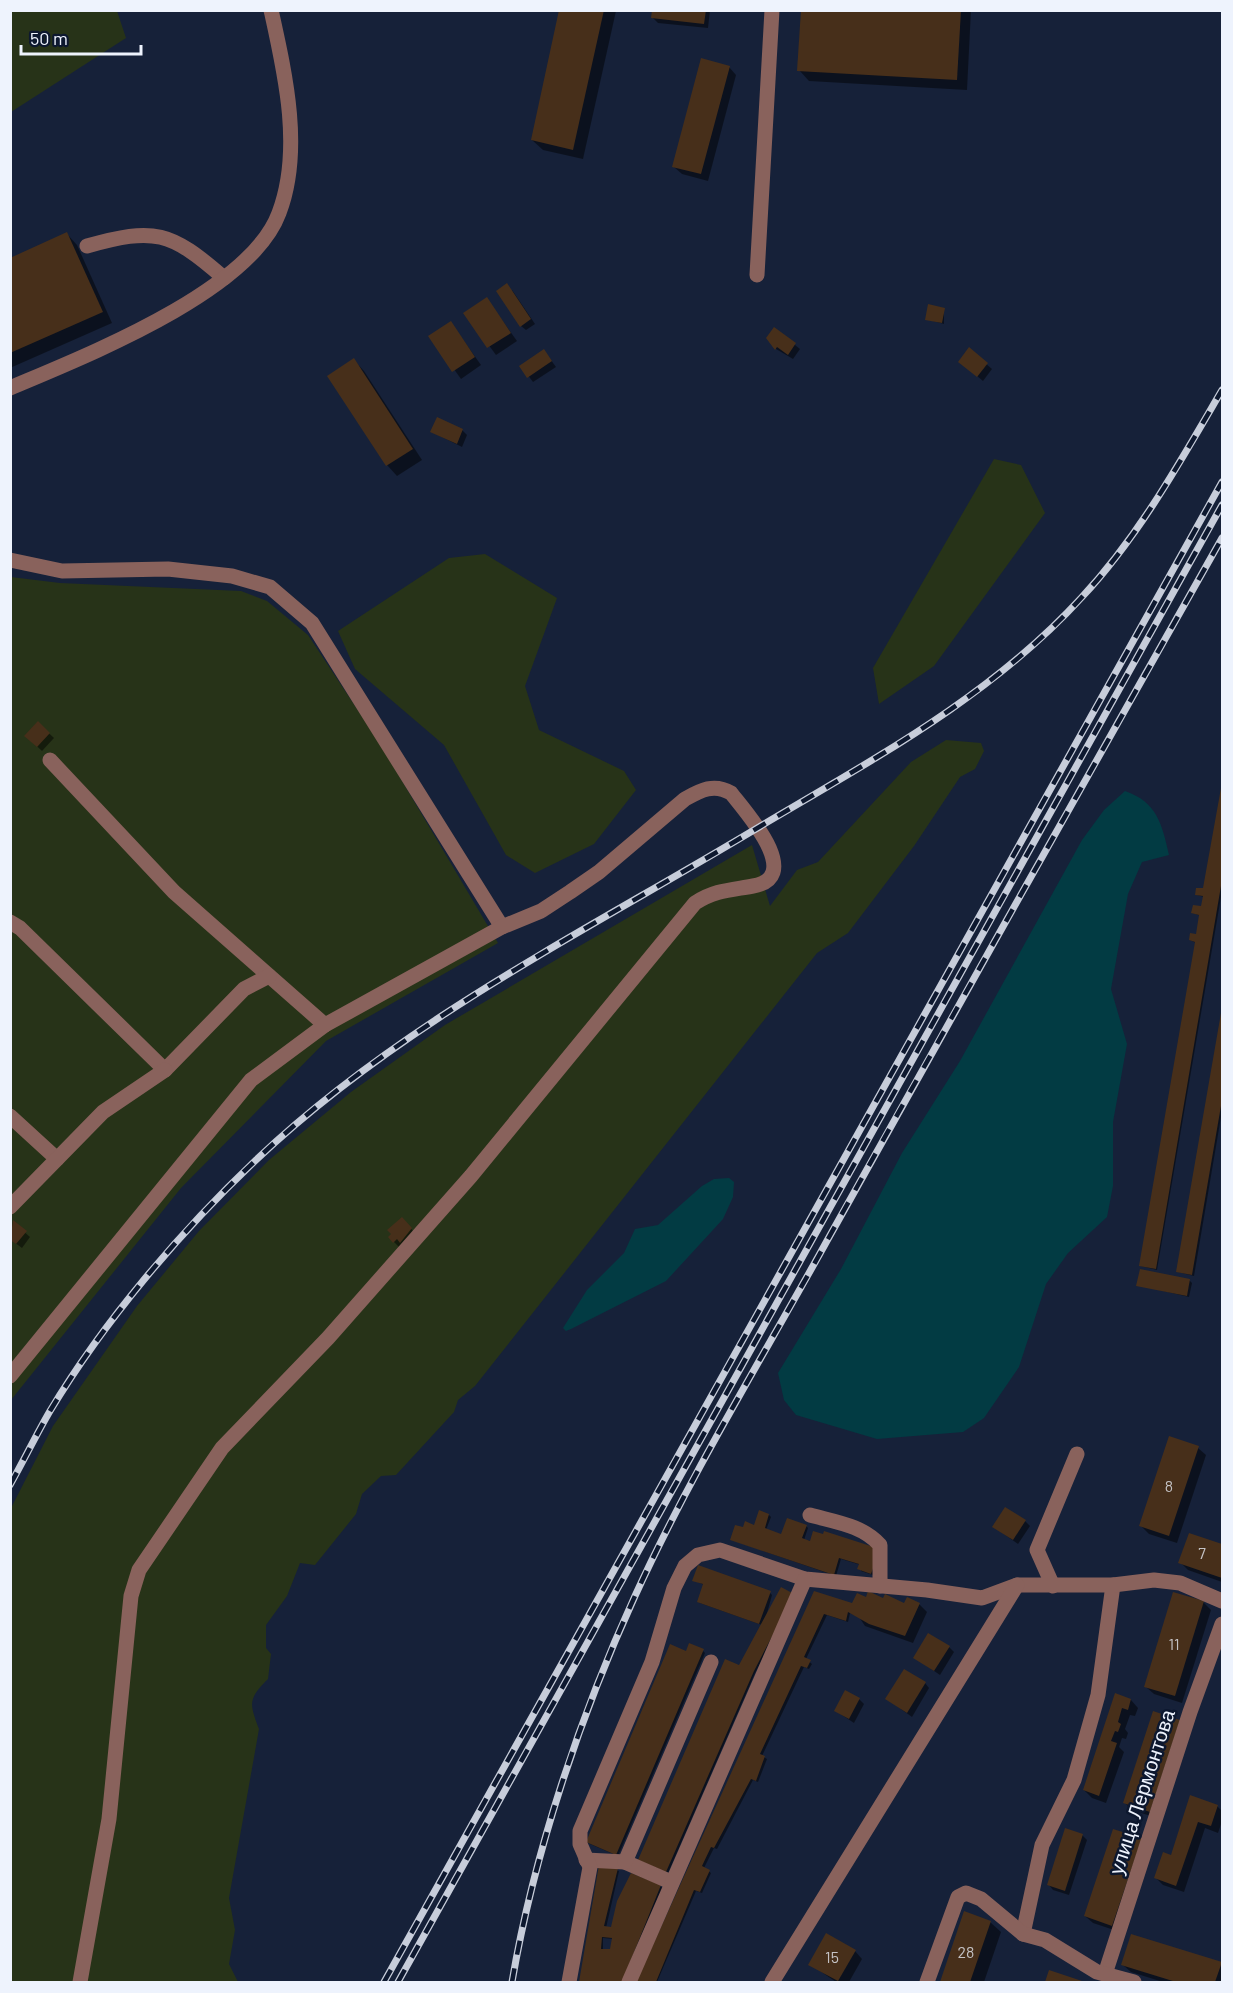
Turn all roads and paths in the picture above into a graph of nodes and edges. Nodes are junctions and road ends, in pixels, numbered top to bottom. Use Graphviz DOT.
graph roads {
  1 [pos="271,10"];
  2 [pos="772,10"];
  3 [pos="87,246"];
  4 [pos="757,275"];
  5 [pos="224,278"];
  6 [pos="10,388"];
  7 [pos="10,560"];
  8 [pos="50,760"];
  9 [pos="10,922"];
  10 [pos="502,927"];
  11 [pos="269,976"];
  12 [pos="326,1025"];
  13 [pos="165,1070"];
  14 [pos="10,1116"];
  15 [pos="57,1159"];
  16 [pos="10,1207"];
  17 [pos="10,1377"];
  18 [pos="1077,1454"];
  19 [pos="810,1515"];
  20 [pos="805,1579"];
  21 [pos="1017,1585"];
  22 [pos="1113,1585"];
  23 [pos="880,1586"];
  24 [pos="1053,1586"];
  25 [pos="1222,1601"];
  26 [pos="1222,1624"];
  27 [pos="711,1662"];
  28 [pos="586,1860"];
  29 [pos="625,1862"];
  30 [pos="671,1882"];
  31 [pos="1023,1934"];
  32 [pos="1098,1976"];
  33 [pos="80,1983"];
  34 [pos="569,1983"];
  35 [pos="629,1983"];
  36 [pos="772,1983"];
  37 [pos="927,1983"];
  38 [pos="1134,1983"];
  1 -- 5 [label="street"];
  2 -- 4 [label="street"];
  3 -- 5 [label="street"];
  5 -- 6 [label="street"];
  7 -- 10 [label="street"];
  8 -- 11 [label="street"];
  9 -- 13 [label="street"];
  10 -- 12 [label="street"];
  10 -- 33 [label="street"];
  11 -- 12 [label="street"];
  11 -- 13 [label="street"];
  12 -- 17 [label="street"];
  13 -- 15 [label="street"];
  14 -- 15 [label="street"];
  15 -- 16 [label="street"];
  18 -- 24 [label="street"];
  19 -- 23 [label="street"];
  20 -- 23 [label="street"];
  20 -- 28 [label="street"];
  20 -- 30 [label="street"];
  21 -- 23 [label="street"];
  21 -- 24 [label="street"];
  21 -- 36 [label="street"];
  22 -- 24 [label="street"];
  22 -- 25 [label="street"];
  22 -- 31 [label="street"];
  26 -- 32 [label="street, улица Лермонтова"];
  27 -- 29 [label="street"];
  28 -- 29 [label="street"];
  28 -- 34 [label="street"];
  29 -- 30 [label="street"];
  30 -- 35 [label="street"];
  31 -- 32 [label="street"];
  31 -- 37 [label="street"];
  32 -- 38 [label="street"];
}
